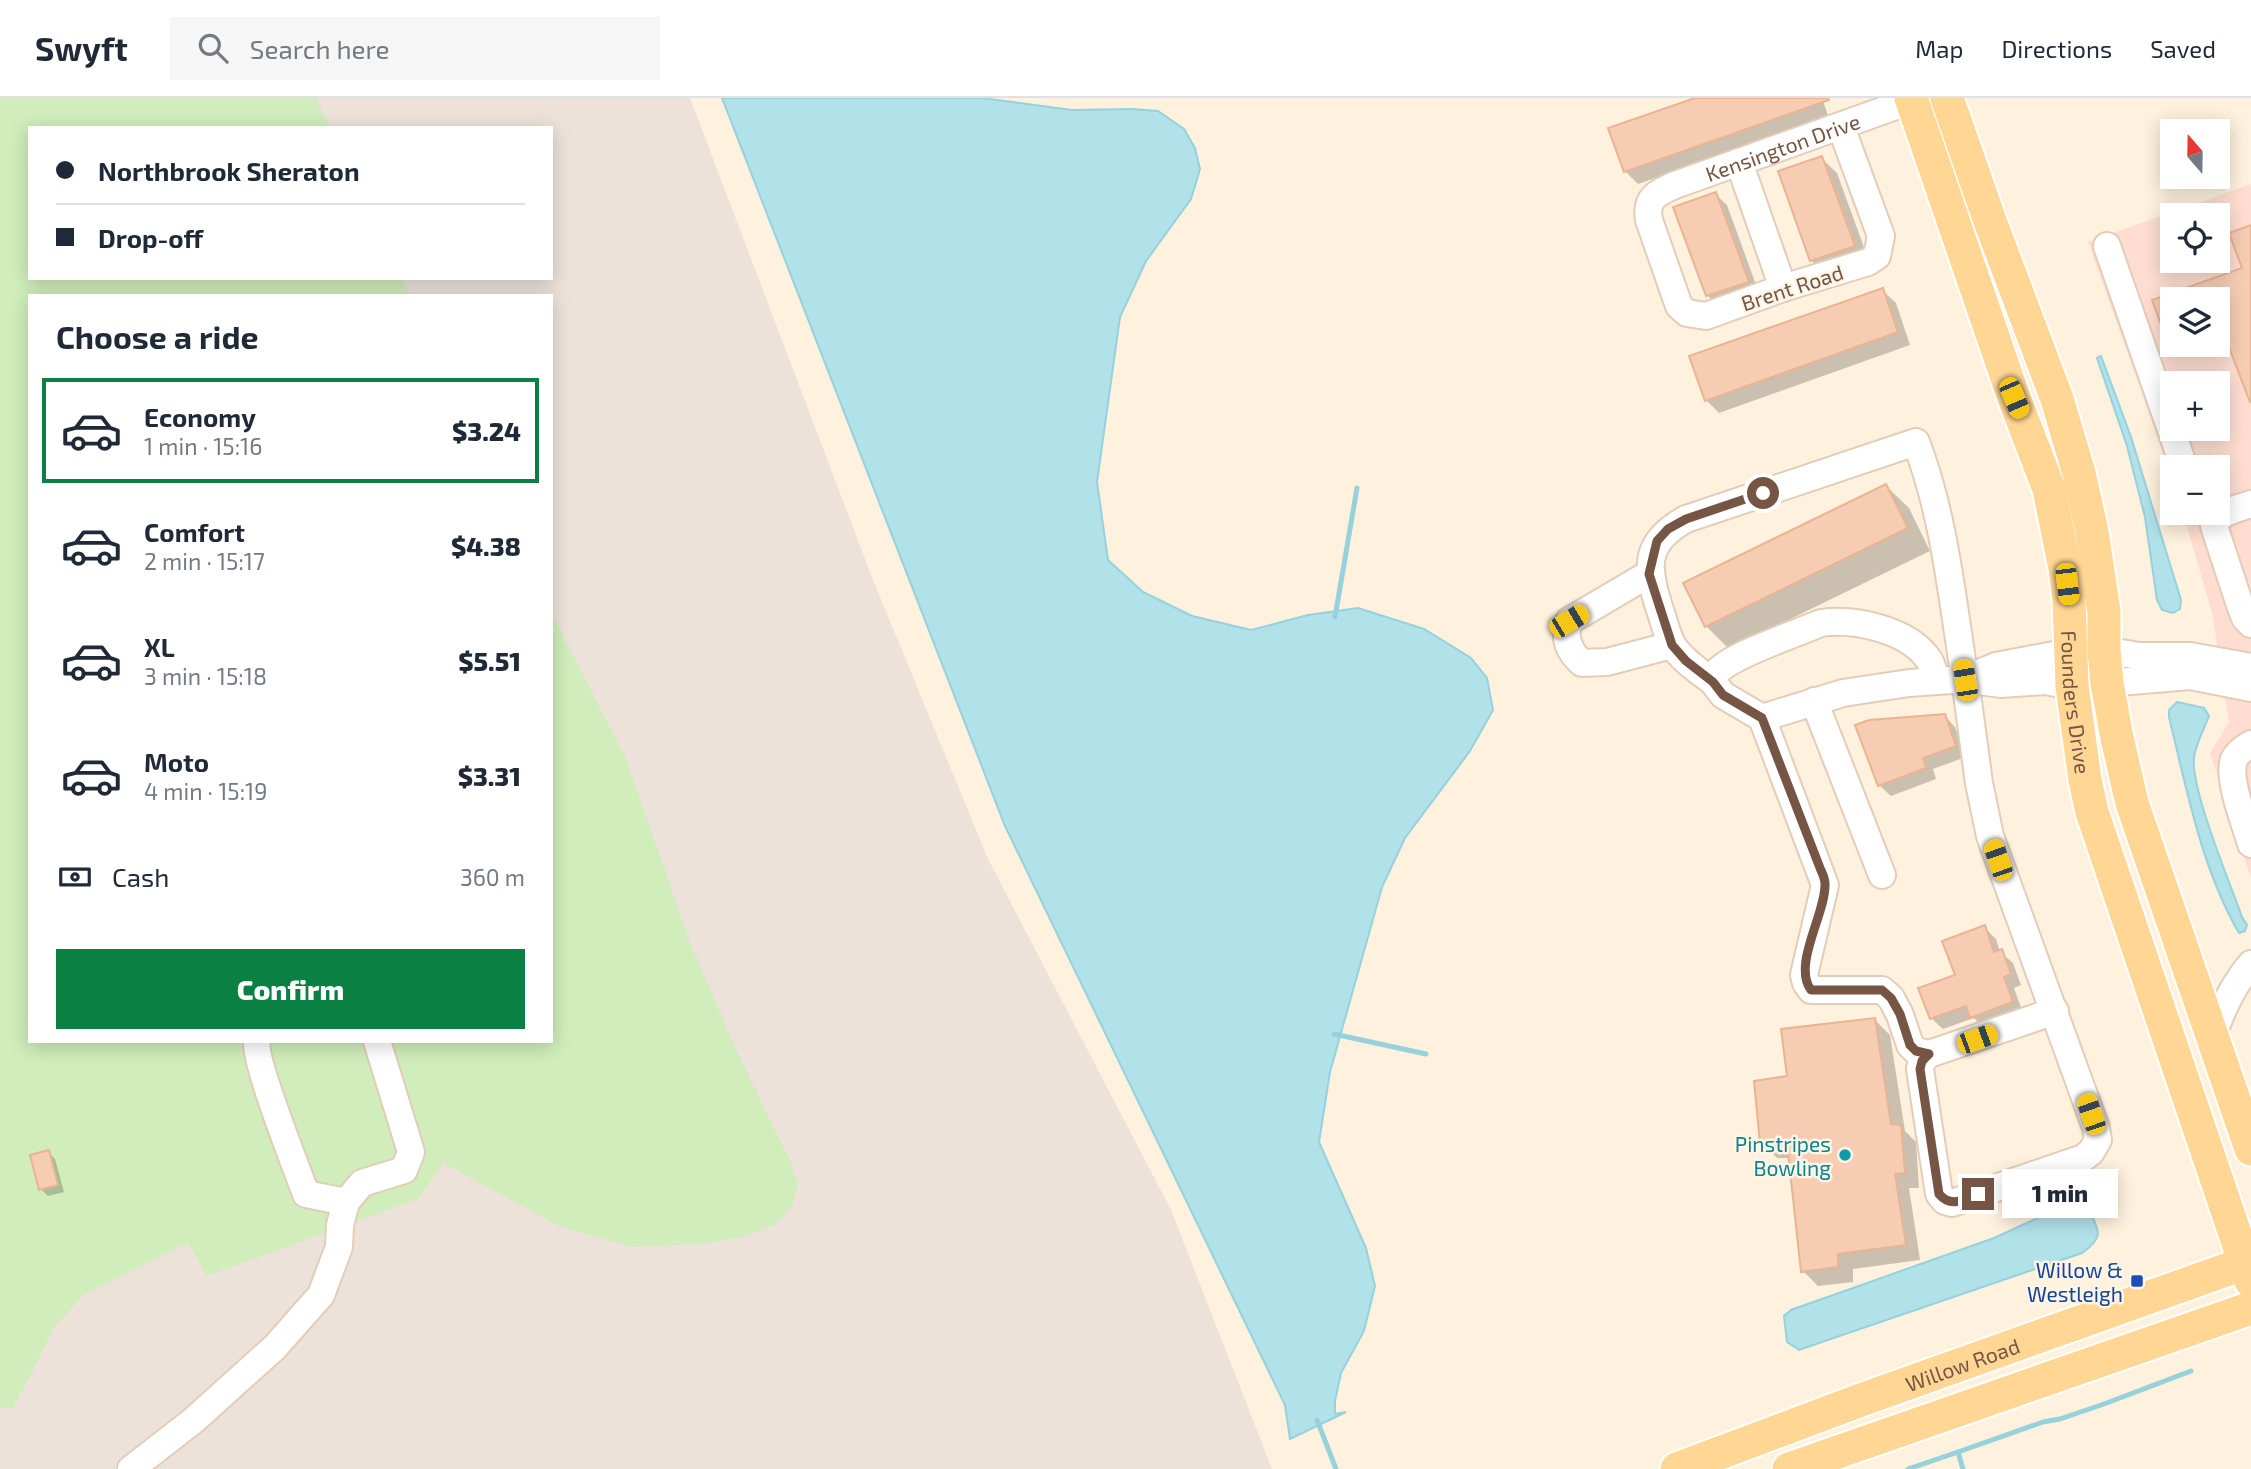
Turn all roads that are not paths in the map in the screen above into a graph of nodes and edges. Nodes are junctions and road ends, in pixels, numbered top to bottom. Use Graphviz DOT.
graph roads {
  1 [pos="1947,98"];
  2 [pos="1913,99"];
  3 [pos="1841,127"];
  4 [pos="1740,163"];
  5 [pos="2107,246"];
  6 [pos="1783,288"];
  7 [pos="1696,316"];
  8 [pos="2180,455"];
  9 [pos="2251,504"];
  10 [pos="2230,511"];
  11 [pos="2214,525"];
  12 [pos="1649,574"];
  13 [pos="2251,624"];
  14 [pos="1672,645"];
  15 [pos="2104,650"];
  16 [pos="2070,653"];
  17 [pos="2251,667"];
  18 [pos="1965,680"];
  19 [pos="1936,681"];
  20 [pos="1713,682"];
  21 [pos="2108,683"];
  22 [pos="2073,686"];
  23 [pos="2251,688"];
  24 [pos="1814,701"];
  25 [pos="1762,718"];
  26 [pos="2251,744"];
  27 [pos="2251,844"];
  28 [pos="1882,875"];
  29 [pos="2251,964"];
  30 [pos="2055,1011"];
  31 [pos="2212,1038"];
  32 [pos="257,1043"];
  33 [pos="378,1043"];
  34 [pos="1929,1054"];
  35 [pos="2251,1149"];
  36 [pos="346,1202"];
  37 [pos="2249,1268"];
  38 [pos="2251,1308"];
  39 [pos="131,1469"];
  40 [pos="1677,1469"];
  41 [pos="1789,1469"];
  1 -- 15 [label="main road, Founders Drive"];
  2 -- 3 [label="street, Kensington Drive"];
  2 -- 16 [label="main road, Founders Drive"];
  3 -- 4 [label="street, Kensington Drive"];
  3 -- 6 [label="street, Brent Road"];
  4 -- 6 [label="street"];
  4 -- 7 [label="street, Kensington Drive"];
  5 -- 8 [label="street"];
  6 -- 7 [label="street, Brent Road"];
  9 -- 10 [label="street"];
  11 -- 13 [label="street"];
  12 -- 14 [label="street"];
  12 -- 14 [label="street"];
  12 -- 18 [label="street"];
  14 -- 20 [label="street"];
  15 -- 16 [label="street"];
  15 -- 17 [label="street"];
  15 -- 21 [label="main road, Founders Drive"];
  16 -- 18 [label="street"];
  16 -- 22 [label="main road, Founders Drive"];
  18 -- 19 [label="street"];
  18 -- 22 [label="street"];
  18 -- 30 [label="street"];
  19 -- 20 [label="street"];
  19 -- 24 [label="street"];
  20 -- 25 [label="street"];
  21 -- 22 [label="street"];
  21 -- 23 [label="street"];
  21 -- 31 [label="main road, Founders Drive"];
  22 -- 37 [label="main road, Founders Drive"];
  24 -- 25 [label="street"];
  24 -- 28 [label="street"];
  25 -- 34 [label="street"];
  26 -- 27 [label="street"];
  29 -- 31 [label="street"];
  30 -- 34 [label="street"];
  30 -- 34 [label="street"];
  31 -- 35 [label="main road, Founders Drive"];
  32 -- 36 [label="street"];
  33 -- 36 [label="street"];
  36 -- 39 [label="street"];
  37 -- 40 [label="main road, Willow Road"];
  38 -- 41 [label="main road, Willow Road"];
}
